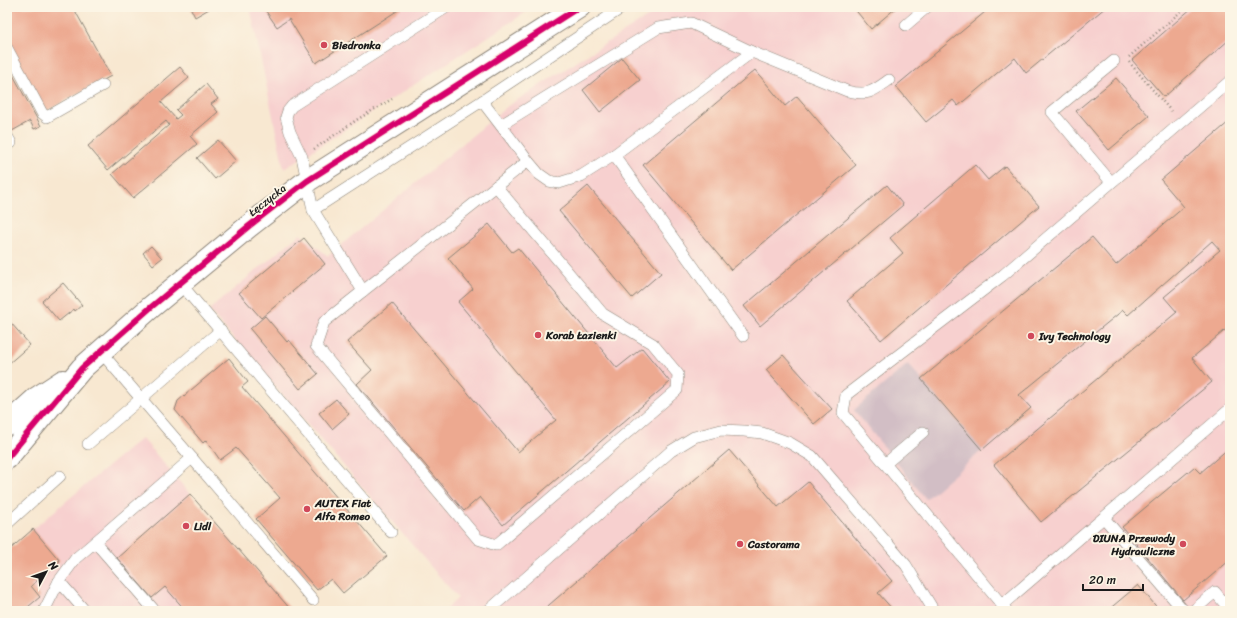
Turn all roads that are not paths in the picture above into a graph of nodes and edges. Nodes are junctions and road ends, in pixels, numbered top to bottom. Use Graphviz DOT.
graph roads {
  1 [pos="447,7"];
  2 [pos="579,7"];
  3 [pos="623,7"];
  4 [pos="927,7"];
  5 [pos="906,26"];
  6 [pos="7,48"];
  7 [pos="752,52"];
  8 [pos="1114,61"];
  9 [pos="889,80"];
  10 [pos="1230,81"];
  11 [pos="103,85"];
  12 [pos="482,101"];
  13 [pos="501,125"];
  14 [pos="7,136"];
  15 [pos="7,145"];
  16 [pos="614,156"];
  17 [pos="528,161"];
  18 [pos="307,181"];
  19 [pos="1111,182"];
  20 [pos="496,186"];
  21 [pos="313,210"];
  22 [pos="180,283"];
  23 [pos="363,291"];
  24 [pos="221,330"];
  25 [pos="743,336"];
  26 [pos="100,351"];
  27 [pos="82,368"];
  28 [pos="141,398"];
  29 [pos="1230,409"];
  30 [pos="7,425"];
  31 [pos="923,432"];
  32 [pos="88,444"];
  33 [pos="7,458"];
  34 [pos="192,458"];
  35 [pos="885,464"];
  36 [pos="60,476"];
  37 [pos="1104,518"];
  38 [pos="7,524"];
  39 [pos="391,532"];
  40 [pos="95,542"];
  41 [pos="59,581"];
  42 [pos="313,600"];
  43 [pos="1005,608"];
  44 [pos="1230,610"];
  45 [pos="44,611"];
  46 [pos="85,611"];
  47 [pos="155,611"];
  48 [pos="488,611"];
  49 [pos="934,611"];
  50 [pos="1184,611"];
  51 [pos="1193,611"];
  1 -- 18 [label="lane"];
  2 -- 18 [label="street, Łęczycka"];
  3 -- 12 [label="lane"];
  4 -- 5 [label="lane"];
  6 -- 11 [label="lane"];
  7 -- 9 [label="lane"];
  7 -- 13 [label="lane"];
  7 -- 16 [label="lane"];
  8 -- 19 [label="lane"];
  10 -- 19 [label="lane"];
  12 -- 13 [label="lane"];
  12 -- 21 [label="lane"];
  13 -- 17 [label="lane"];
  14 -- 15 [label="lane"];
  16 -- 17 [label="lane"];
  16 -- 25 [label="lane"];
  17 -- 20 [label="lane"];
  18 -- 21 [label="lane"];
  18 -- 22 [label="street, Łęczycka"];
  19 -- 35 [label="lane"];
  20 -- 23 [label="lane"];
  20 -- 23 [label="lane"];
  21 -- 23 [label="lane"];
  22 -- 24 [label="lane"];
  22 -- 26 [label="street, Łęczycka"];
  24 -- 28 [label="lane"];
  24 -- 39 [label="lane"];
  26 -- 27 [label="street, Łęczycka"];
  26 -- 28 [label="lane"];
  27 -- 30 [label="street, Łęczycka"];
  27 -- 33 [label="street, Łęczycka"];
  28 -- 32 [label="lane"];
  28 -- 34 [label="lane"];
  29 -- 37 [label="lane"];
  31 -- 35 [label="lane"];
  34 -- 40 [label="lane"];
  34 -- 42 [label="lane"];
  35 -- 43 [label="lane"];
  36 -- 38 [label="lane"];
  37 -- 43 [label="lane"];
  37 -- 50 [label="lane"];
  40 -- 41 [label="lane"];
  40 -- 47 [label="lane"];
  41 -- 45 [label="lane"];
  41 -- 46 [label="lane"];
  44 -- 51 [label="lane"];
  48 -- 49 [label="lane"];
}
